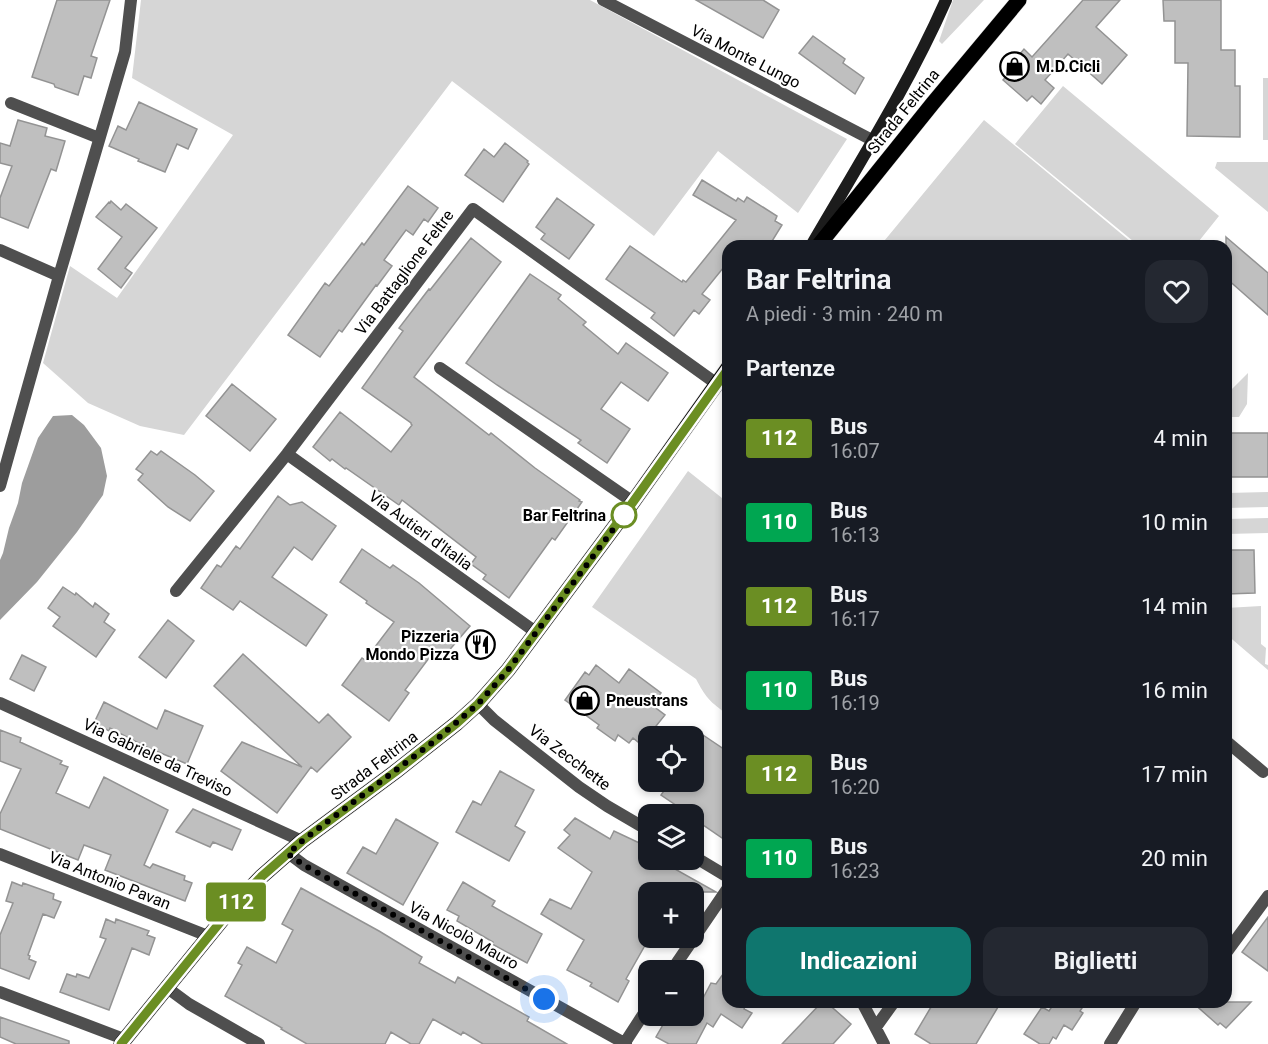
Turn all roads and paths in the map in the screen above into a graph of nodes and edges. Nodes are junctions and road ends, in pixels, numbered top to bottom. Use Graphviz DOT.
graph roads {
  1 [pos="131,0"];
  2 [pos="603,0"];
  3 [pos="946,0"];
  4 [pos="1019,0"];
  5 [pos="11,103"];
  6 [pos="99,138"];
  7 [pos="874,141"];
  8 [pos="815,240"];
  9 [pos="823,240"];
  10 [pos="0,250"];
  11 [pos="59,276"];
  12 [pos="440,368"];
  13 [pos="722,377"];
  14 [pos="717,384"];
  15 [pos="287,454"];
  16 [pos="1,480"];
  17 [pos="633,502"];
  18 [pos="176,591"];
  19 [pos="537,633"];
  20 [pos="0,703"];
  21 [pos="478,704"];
  22 [pos="1232,746"];
  23 [pos="1263,772"];
  24 [pos="638,824"];
  25 [pos="302,841"];
  26 [pos="0,854"];
  27 [pos="288,854"];
  28 [pos="704,863"];
  29 [pos="722,873"];
  30 [pos="1268,896"];
  31 [pos="722,897"];
  32 [pos="208,936"];
  33 [pos="1232,944"];
  34 [pos="679,960"];
  35 [pos="166,987"];
  36 [pos="0,992"];
  37 [pos="865,1008"];
  38 [pos="890,1008"];
  39 [pos="1132,1008"];
  40 [pos="638,1022"];
  41 [pos="876,1027"];
  42 [pos="123,1042"];
  43 [pos="259,1044"];
  44 [pos="624,1044"];
  45 [pos="884,1044"];
  46 [pos="1110,1044"];
  1 -- 6 [label="street"];
  2 -- 7 [label="street, Via Monte Lungo"];
  3 -- 7 [label="main road"];
  4 -- 9 [label="main road, Strada Feltrina"];
  5 -- 6 [label="street"];
  6 -- 11 [label="street"];
  7 -- 8 [label="main road"];
  10 -- 11 [label="street"];
  11 -- 16 [label="street"];
  12 -- 17 [label="street"];
  13 -- 14 [label="main road, Strada Feltrina"];
  14 -- 15 [label="street, Via Battaglione Feltre"];
  14 -- 17 [label="main road, Strada Feltrina"];
  15 -- 18 [label="street, Via Battaglione Feltre"];
  15 -- 19 [label="street, Via Autieri d'Italia"];
  17 -- 19 [label="main road, Strada Feltrina"];
  19 -- 21 [label="main road, Strada Feltrina"];
  20 -- 25 [label="street, Via Gabriele da Treviso"];
  21 -- 24 [label="street, Via Zecchette"];
  21 -- 25 [label="main road, Strada Feltrina"];
  22 -- 23 [label="street"];
  25 -- 27 [label="main road, Strada Feltrina"];
  26 -- 32 [label="street, Via Antonio Pavan"];
  27 -- 32 [label="main road, Strada Feltrina"];
  27 -- 44 [label="street, Via Nicolò Mauro"];
  28 -- 29 [label="street"];
  30 -- 33 [label="street"];
  31 -- 34 [label="street"];
  32 -- 35 [label="main road, Strada Feltrina"];
  35 -- 42 [label="main road, Strada Feltrina"];
  35 -- 43 [label="street"];
  36 -- 42 [label="street"];
  37 -- 41 [label="street"];
  38 -- 41 [label="street"];
  39 -- 46 [label="street"];
  40 -- 44 [label="street"];
  41 -- 45 [label="street"];
}
